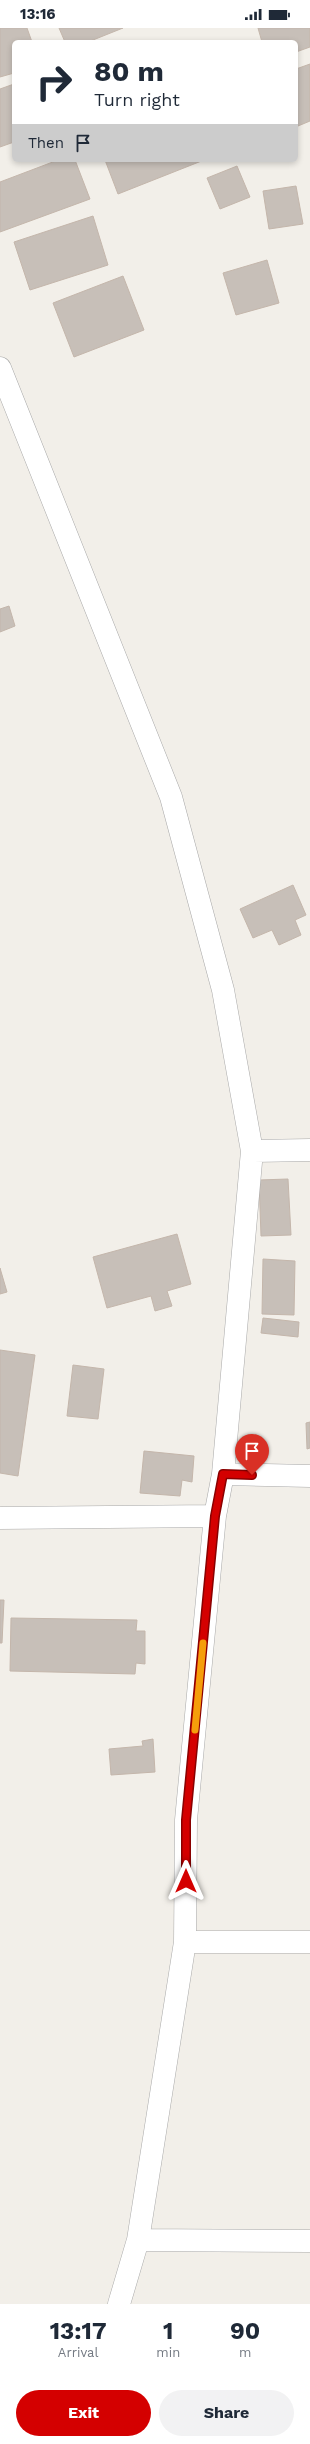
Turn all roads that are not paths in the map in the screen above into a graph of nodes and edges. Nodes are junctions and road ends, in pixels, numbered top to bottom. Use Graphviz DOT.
graph roads {
  1 [pos="0,368"];
  2 [pos="252,1150"];
  3 [pos="310,1150"];
  4 [pos="223,1474"];
  5 [pos="310,1476"];
  6 [pos="215,1516"];
  7 [pos="0,1518"];
  8 [pos="185,1942"];
  9 [pos="310,1942"];
  10 [pos="138,2240"];
  11 [pos="310,2240"];
  12 [pos="119,2304"];
  1 -- 2 [label="street"];
  2 -- 3 [label="street"];
  2 -- 4 [label="street"];
  4 -- 5 [label="street"];
  4 -- 6 [label="street"];
  6 -- 7 [label="street"];
  6 -- 8 [label="street"];
  8 -- 9 [label="street"];
  8 -- 10 [label="street"];
  10 -- 11 [label="street"];
  10 -- 12 [label="street"];
}
